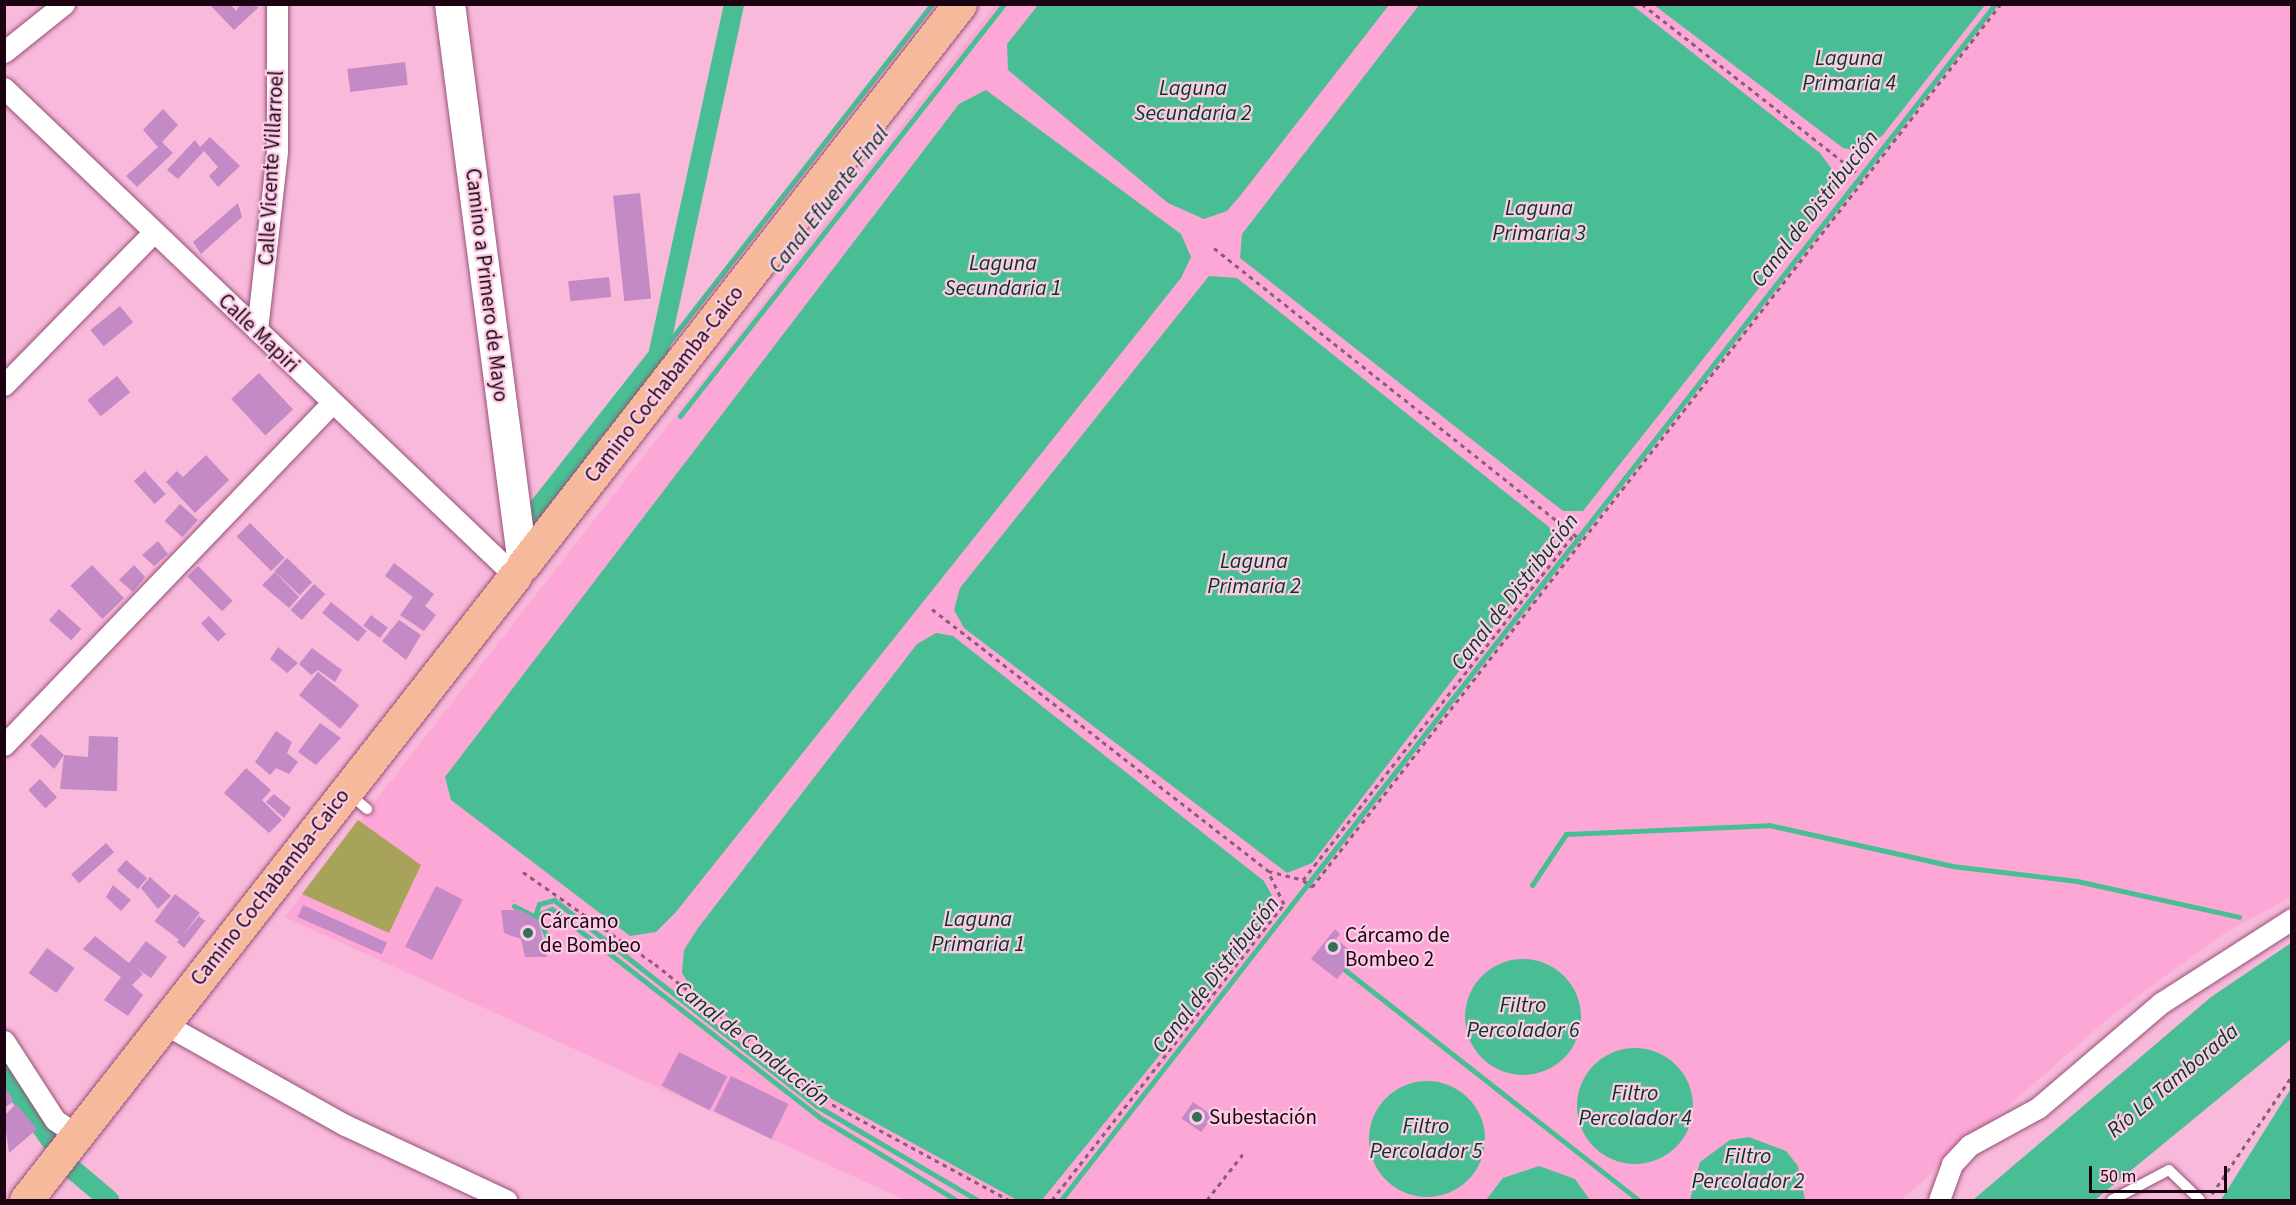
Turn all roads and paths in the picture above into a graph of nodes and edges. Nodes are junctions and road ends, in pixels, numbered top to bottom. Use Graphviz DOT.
graph roads {
  1 [pos="64,4"];
  2 [pos="278,4"];
  3 [pos="450,4"];
  4 [pos="960,4"];
  5 [pos="1642,4"];
  6 [pos="2001,4"];
  7 [pos="4,52"];
  8 [pos="4,88"];
  9 [pos="1857,172"];
  10 [pos="154,232"];
  11 [pos="1214,248"];
  12 [pos="257,330"];
  13 [pos="4,385"];
  14 [pos="331,404"];
  15 [pos="1574,535"];
  16 [pos="1582,540"];
  17 [pos="519,571"];
  18 [pos="932,609"];
  19 [pos="4,746"];
  20 [pos="1268,871"];
  21 [pos="523,872"];
  22 [pos="1303,880"];
  23 [pos="2292,920"];
  24 [pos="163,1023"];
  25 [pos="4,1041"];
  26 [pos="2292,1076"];
  27 [pos="77,1135"];
  28 [pos="1243,1154"];
  29 [pos="26,1200"];
  30 [pos="506,1200"];
  31 [pos="1009,1200"];
  32 [pos="1052,1200"];
  33 [pos="1207,1200"];
  34 [pos="1940,1200"];
  35 [pos="2112,1200"];
  36 [pos="2200,1200"];
  37 [pos="2208,1200"];
  1 -- 7 [label="street"];
  2 -- 12 [label="street, Calle Vicente Villarroel"];
  3 -- 17 [label="main road, Camino a Primero de Mayo"];
  4 -- 17 [label="main road, Camino Cochabamba-Caico"];
  5 -- 9 [label="path"];
  6 -- 16 [label="path"];
  8 -- 10 [label="street, Calle Mapiri"];
  10 -- 12 [label="street, Calle Mapiri"];
  10 -- 13 [label="street"];
  11 -- 15 [label="path"];
  12 -- 14 [label="street, Calle Mapiri"];
  14 -- 17 [label="street, Calle Mapiri"];
  14 -- 19 [label="street"];
  15 -- 16 [label="path"];
  15 -- 22 [label="path"];
  16 -- 22 [label="path"];
  17 -- 24 [label="main road, Camino Cochabamba-Caico"];
  18 -- 20 [label="path"];
  20 -- 22 [label="path"];
  20 -- 32 [label="path"];
  21 -- 31 [label="path"];
  23 -- 34 [label="street"];
  24 -- 27 [label="main road, Camino Cochabamba-Caico"];
  24 -- 30 [label="street"];
  25 -- 27 [label="street"];
  26 -- 37 [label="path"];
  27 -- 29 [label="main road, Camino Cochabamba-Caico"];
  28 -- 33 [label="path"];
  35 -- 36 [label="lane"];
}
